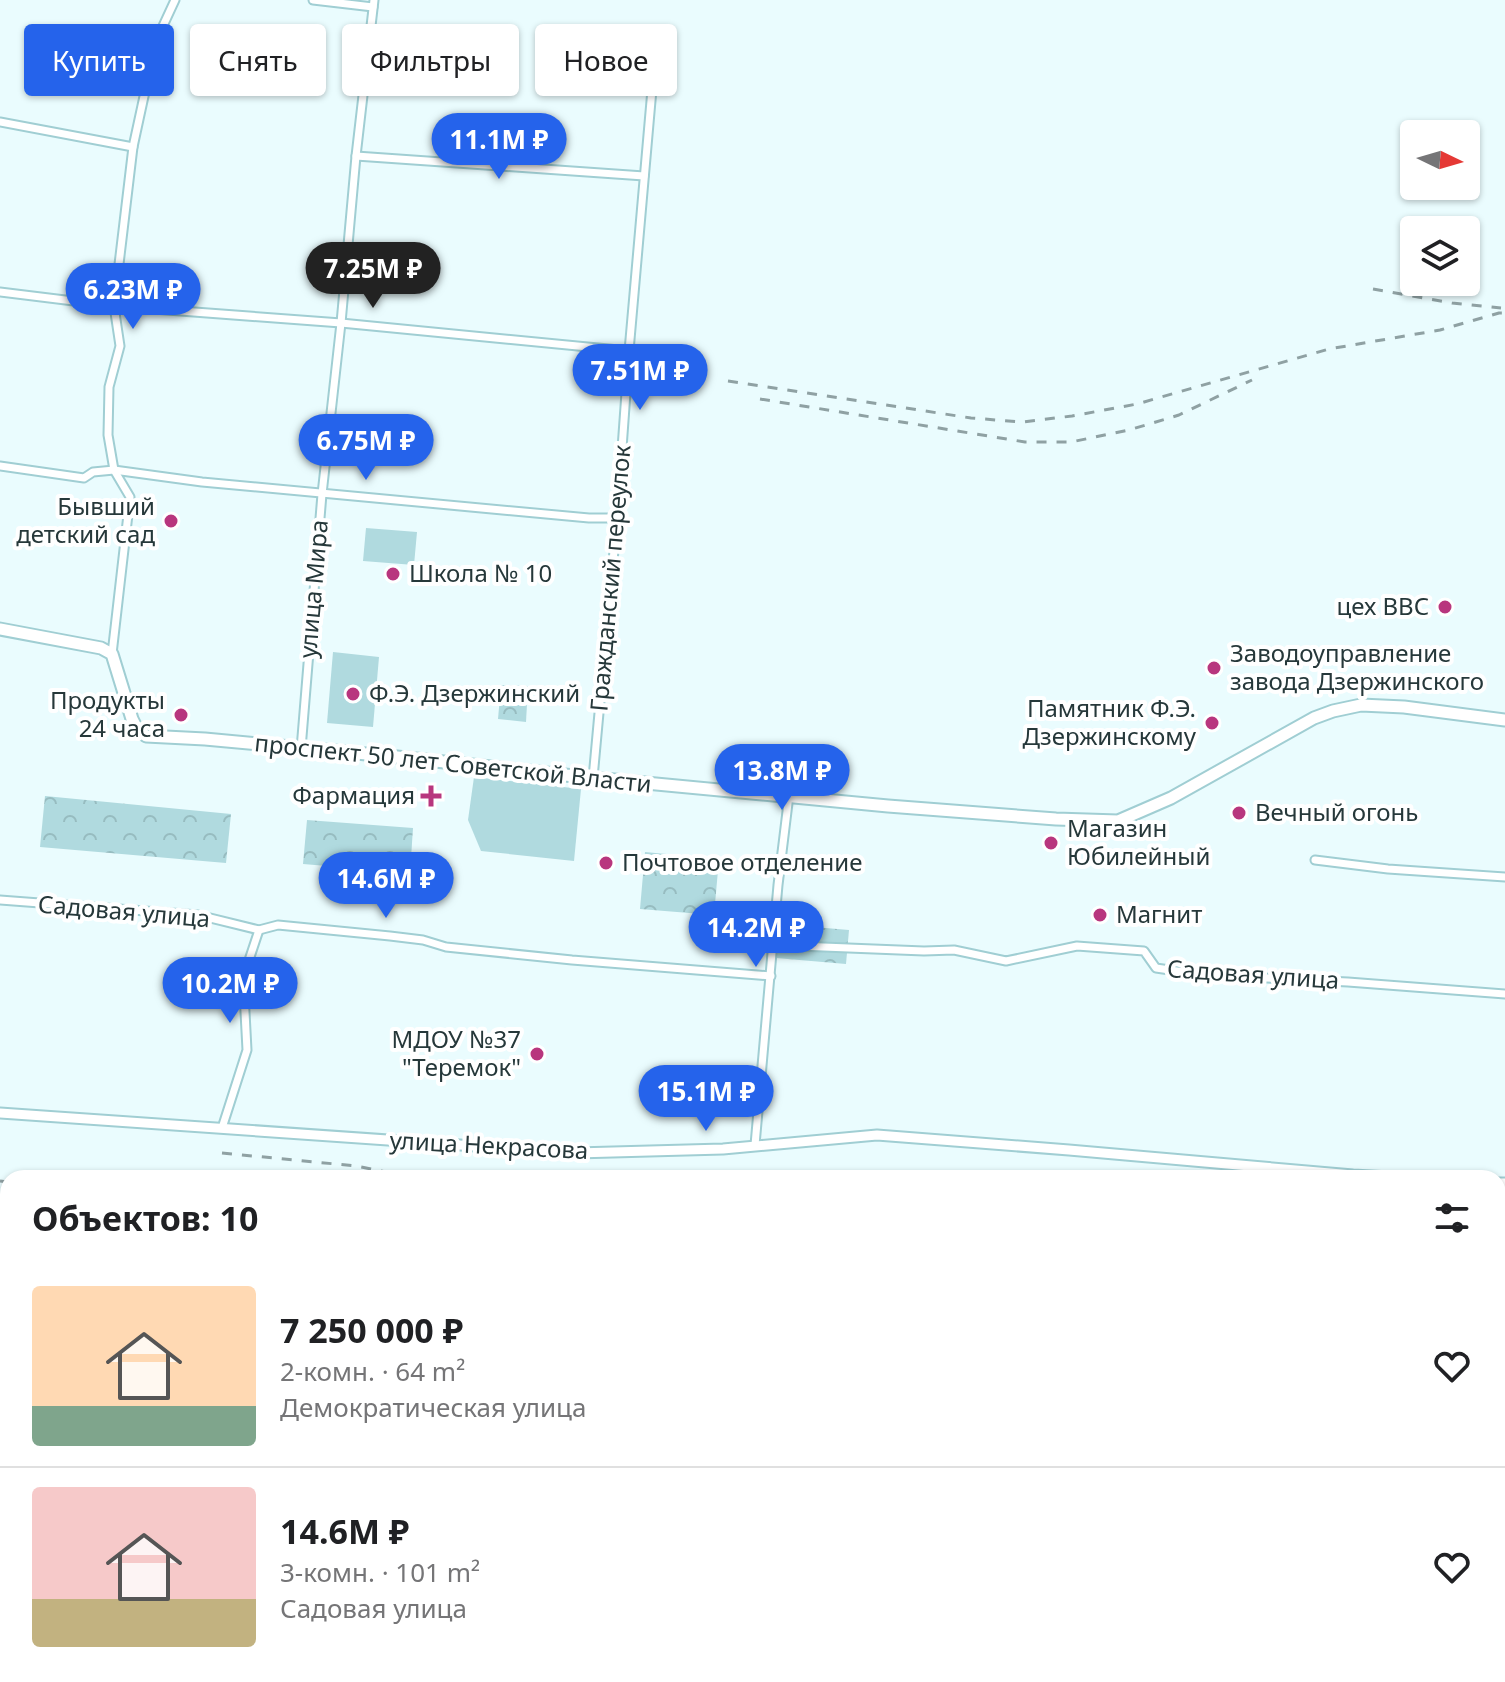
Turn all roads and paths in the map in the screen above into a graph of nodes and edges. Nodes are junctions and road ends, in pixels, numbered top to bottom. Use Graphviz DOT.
graph roads {
  1 [pos="175,0"];
  2 [pos="313,0"];
  3 [pos="374,4"];
  4 [pos="651,96"];
  5 [pos="0,122"];
  6 [pos="133,147"];
  7 [pos="356,156"];
  8 [pos="644,176"];
  9 [pos="0,292"];
  10 [pos="114,306"];
  11 [pos="341,323"];
  12 [pos="629,351"];
  13 [pos="0,466"];
  14 [pos="114,470"];
  15 [pos="322,494"];
  16 [pos="617,518"];
  17 [pos="0,629"];
  18 [pos="106,651"];
  19 [pos="1505,720"];
  20 [pos="301,749"];
  21 [pos="593,778"];
  22 [pos="789,795"];
  23 [pos="1315,860"];
  24 [pos="1505,877"];
  25 [pos="0,900"];
  26 [pos="259,930"];
  27 [pos="773,945"];
  28 [pos="771,976"];
  29 [pos="1505,994"];
  30 [pos="0,1113"];
  31 [pos="222,1128"];
  32 [pos="755,1145"];
  33 [pos="1296,1170"];
  1 -- 6 [label="street"];
  2 -- 3 [label="street"];
  3 -- 7 [label="street, улица Мира"];
  4 -- 8 [label="street, Гражданский переулок"];
  5 -- 6 [label="street"];
  6 -- 10 [label="street"];
  7 -- 8 [label="street"];
  7 -- 11 [label="street, улица Мира"];
  8 -- 12 [label="street, Гражданский переулок"];
  9 -- 10 [label="street"];
  10 -- 11 [label="street"];
  10 -- 14 [label="street"];
  11 -- 12 [label="street"];
  11 -- 15 [label="street, улица Мира"];
  12 -- 16 [label="street, Гражданский переулок"];
  13 -- 14 [label="street"];
  14 -- 15 [label="street"];
  14 -- 18 [label="street"];
  15 -- 16 [label="street"];
  15 -- 20 [label="street, улица Мира"];
  16 -- 21 [label="street, Гражданский переулок"];
  17 -- 18 [label="main road"];
  18 -- 20 [label="main road, проспект 50 лет Советской Власти"];
  19 -- 22 [label="main road, проспект 50 лет Советской Власти"];
  20 -- 21 [label="main road, проспект 50 лет Советской Власти"];
  21 -- 22 [label="main road, проспект 50 лет Советской Власти"];
  22 -- 27 [label="street"];
  23 -- 24 [label="street"];
  25 -- 26 [label="street, Садовая улица"];
  26 -- 28 [label="street, Садовая улица"];
  26 -- 31 [label="street"];
  27 -- 28 [label="street"];
  27 -- 29 [label="street, Садовая улица"];
  28 -- 32 [label="street"];
  30 -- 31 [label="street, улица Некрасова"];
  31 -- 32 [label="street, улица Некрасова"];
  32 -- 33 [label="street, улица Некрасова"];
}
